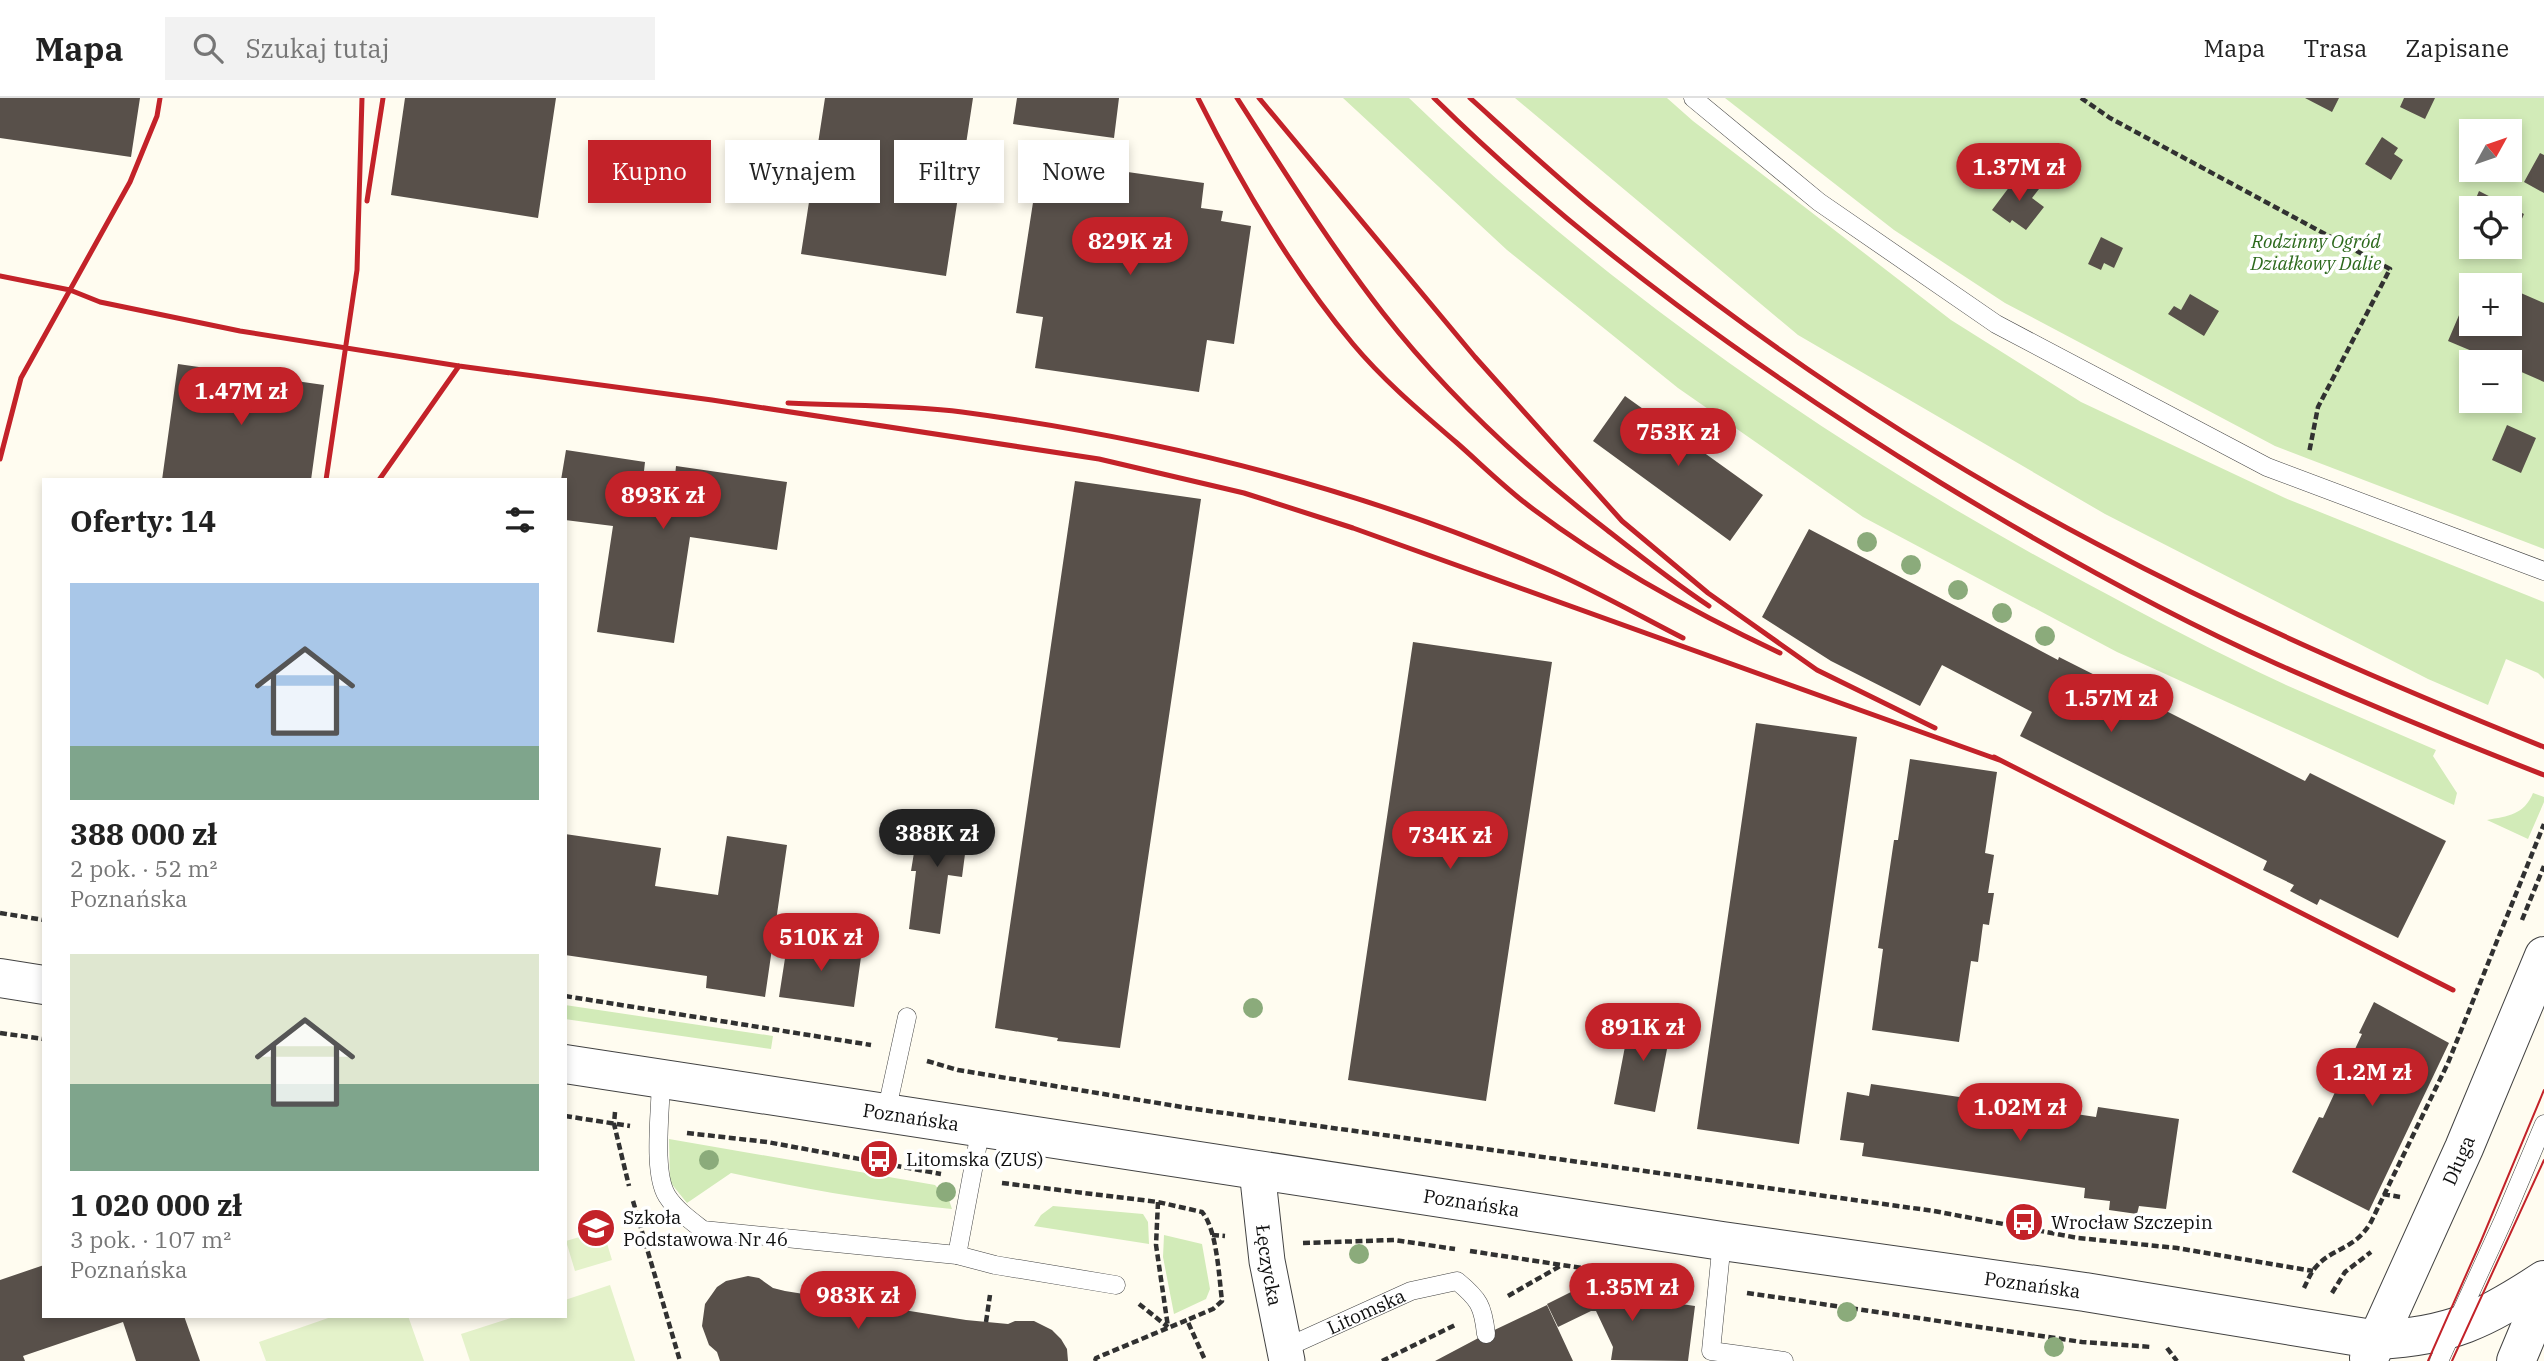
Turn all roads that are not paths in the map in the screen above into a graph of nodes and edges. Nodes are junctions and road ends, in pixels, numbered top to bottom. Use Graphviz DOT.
graph roads {
  1 [pos="1693,98"];
  2 [pos="2544,571"];
  3 [pos="2544,956"];
  4 [pos="0,978"];
  5 [pos="42,985"];
  6 [pos="907,1017"];
  7 [pos="567,1064"];
  8 [pos="661,1079"];
  9 [pos="886,1113"];
  10 [pos="2544,1124"];
  11 [pos="981,1128"];
  12 [pos="1256,1170"];
  13 [pos="1722,1241"];
  14 [pos="957,1255"];
  15 [pos="2544,1280"];
  16 [pos="1116,1285"];
  17 [pos="2544,1294"];
  18 [pos="1486,1334"];
  19 [pos="2447,1345"];
  20 [pos="2382,1354"];
  21 [pos="1277,1357"];
  22 [pos="1784,1361"];
  23 [pos="2516,1361"];
  1 -- 2 [label="lane"];
  3 -- 20 [label="street, Długa"];
  4 -- 5 [label="street"];
  6 -- 9 [label="lane"];
  7 -- 8 [label="street, Poznańska"];
  8 -- 9 [label="street, Poznańska"];
  8 -- 14 [label="lane"];
  9 -- 11 [label="street, Poznańska"];
  10 -- 19 [label="lane"];
  11 -- 12 [label="street, Poznańska"];
  11 -- 14 [label="lane"];
  12 -- 13 [label="street, Poznańska"];
  12 -- 21 [label="street, Łęczycka"];
  13 -- 20 [label="street, Poznańska"];
  13 -- 22 [label="lane"];
  14 -- 16 [label="lane"];
  15 -- 19 [label="street, Poznańska"];
  17 -- 23 [label="street"];
  18 -- 21 [label="lane, Litomska"];
  19 -- 20 [label="street, Poznańska"];
}
